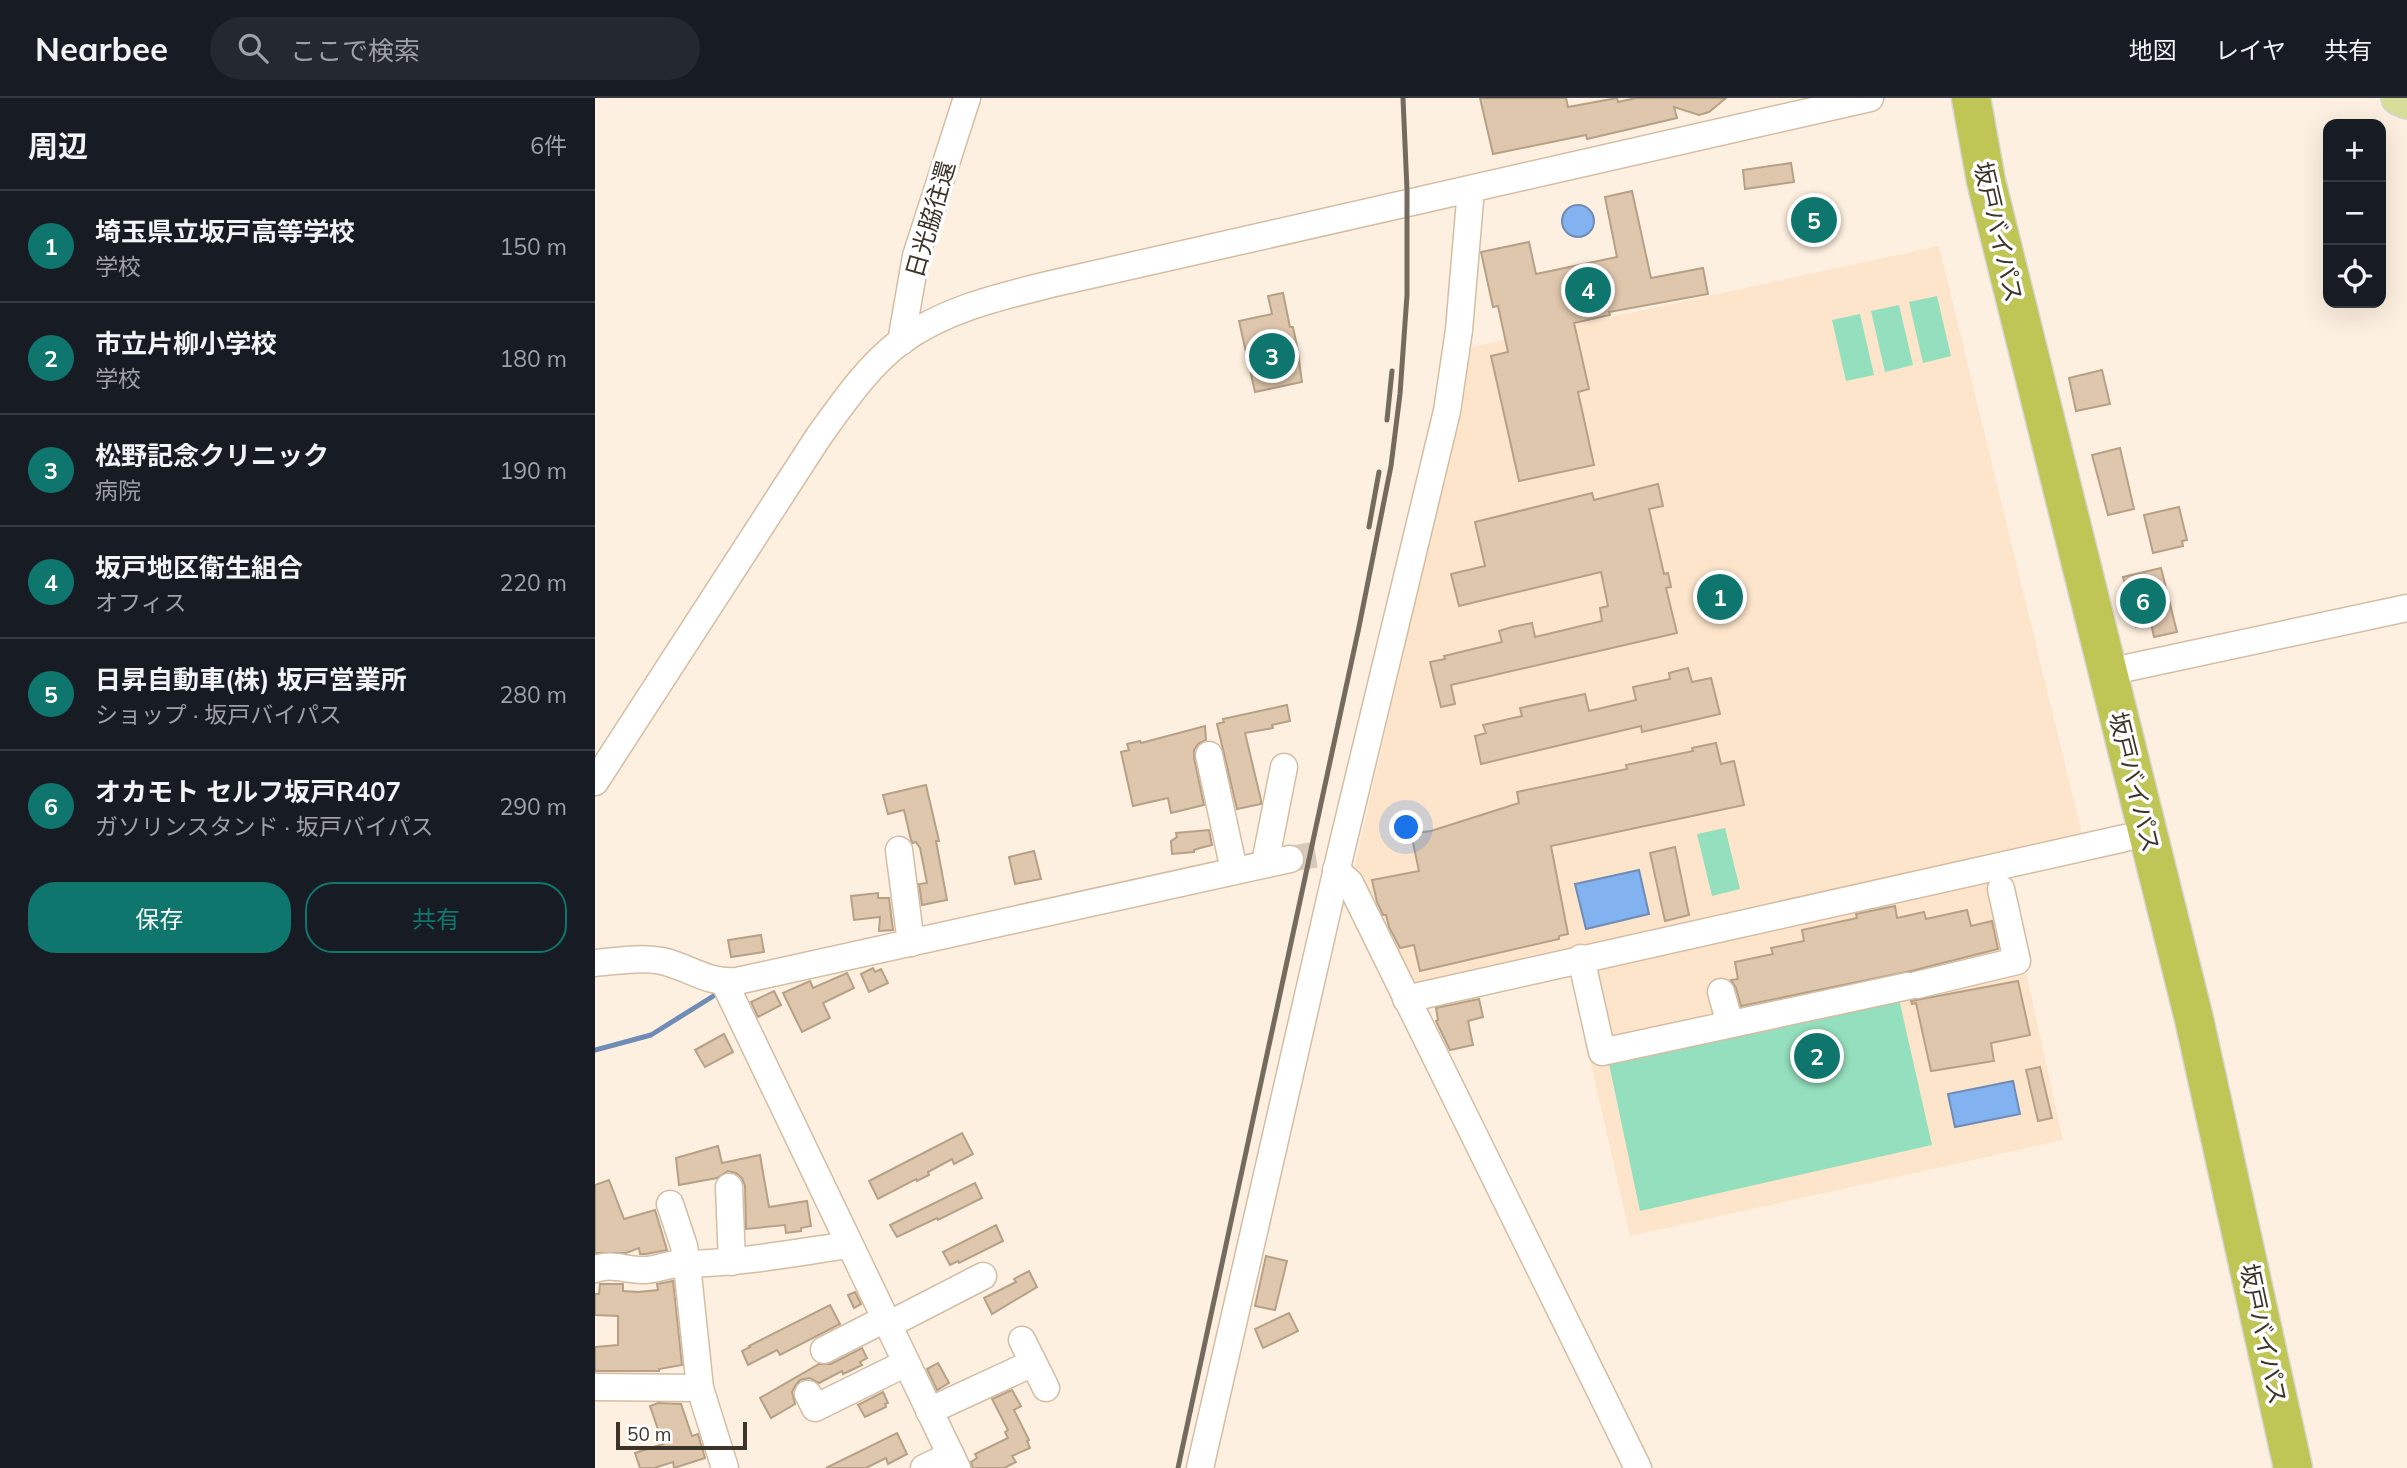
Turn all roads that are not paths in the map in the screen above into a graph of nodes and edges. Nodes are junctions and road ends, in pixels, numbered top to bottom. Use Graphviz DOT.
graph roads {
  1 [pos="967,98"];
  2 [pos="1870,98"];
  3 [pos="1950,98"];
  4 [pos="1971,98"];
  5 [pos="2398,98"];
  6 [pos="2407,102"];
  7 [pos="1471,189"];
  8 [pos="901,342"];
  9 [pos="2407,608"];
  10 [pos="2108,672"];
  11 [pos="1209,755"];
  12 [pos="1284,767"];
  13 [pos="595,782"];
  14 [pos="2125,838"];
  15 [pos="899,850"];
  16 [pos="1332,858"];
  17 [pos="1234,870"];
  18 [pos="2001,889"];
  19 [pos="911,943"];
  20 [pos="1581,958"];
  21 [pos="595,963"];
  22 [pos="724,982"];
  23 [pos="1721,992"];
  24 [pos="1406,999"];
  25 [pos="1730,1024"];
  26 [pos="729,1186"];
  27 [pos="670,1204"];
  28 [pos="849,1245"];
  29 [pos="731,1262"];
  30 [pos="688,1265"];
  31 [pos="595,1269"];
  32 [pos="983,1276"];
  33 [pos="886,1322"];
  34 [pos="824,1350"];
  35 [pos="906,1363"];
  36 [pos="595,1387"];
  37 [pos="700,1388"];
  38 [pos="1047,1388"];
  39 [pos="808,1394"];
  40 [pos="929,1411"];
  41 [pos="954,1461"];
  42 [pos="725,1468"];
  43 [pos="923,1468"];
  44 [pos="1200,1468"];
  45 [pos="1637,1468"];
  46 [pos="2269,1468"];
  47 [pos="2293,1468"];
  1 -- 8 [label="street, 日光脇往還"];
  2 -- 7 [label="street"];
  3 -- 14 [label="highway, 坂戸バイパス"];
  4 -- 10 [label="highway, 坂戸バイパス"];
  5 -- 6 [label="main road"];
  7 -- 8 [label="street"];
  7 -- 16 [label="street"];
  8 -- 13 [label="street"];
  9 -- 10 [label="street"];
  10 -- 47 [label="highway, 坂戸バイパス"];
  11 -- 17 [label="street"];
  12 -- 17 [label="street"];
  14 -- 20 [label="street"];
  14 -- 46 [label="highway, 坂戸バイパス"];
  15 -- 19 [label="street"];
  16 -- 24 [label="street"];
  16 -- 44 [label="street"];
  17 -- 19 [label="street"];
  18 -- 25 [label="street"];
  19 -- 22 [label="street"];
  20 -- 24 [label="street"];
  20 -- 25 [label="street"];
  21 -- 22 [label="street"];
  22 -- 28 [label="street"];
  23 -- 25 [label="street"];
  24 -- 45 [label="street"];
  26 -- 29 [label="street"];
  27 -- 30 [label="street"];
  28 -- 29 [label="street"];
  28 -- 33 [label="street"];
  29 -- 30 [label="street"];
  30 -- 31 [label="street"];
  30 -- 37 [label="street"];
  32 -- 33 [label="street"];
  33 -- 34 [label="street"];
  33 -- 35 [label="street"];
  35 -- 39 [label="street"];
  35 -- 40 [label="street"];
  36 -- 37 [label="street"];
  37 -- 42 [label="street"];
  38 -- 40 [label="street"];
  40 -- 41 [label="street"];
  41 -- 43 [label="street"];
}
